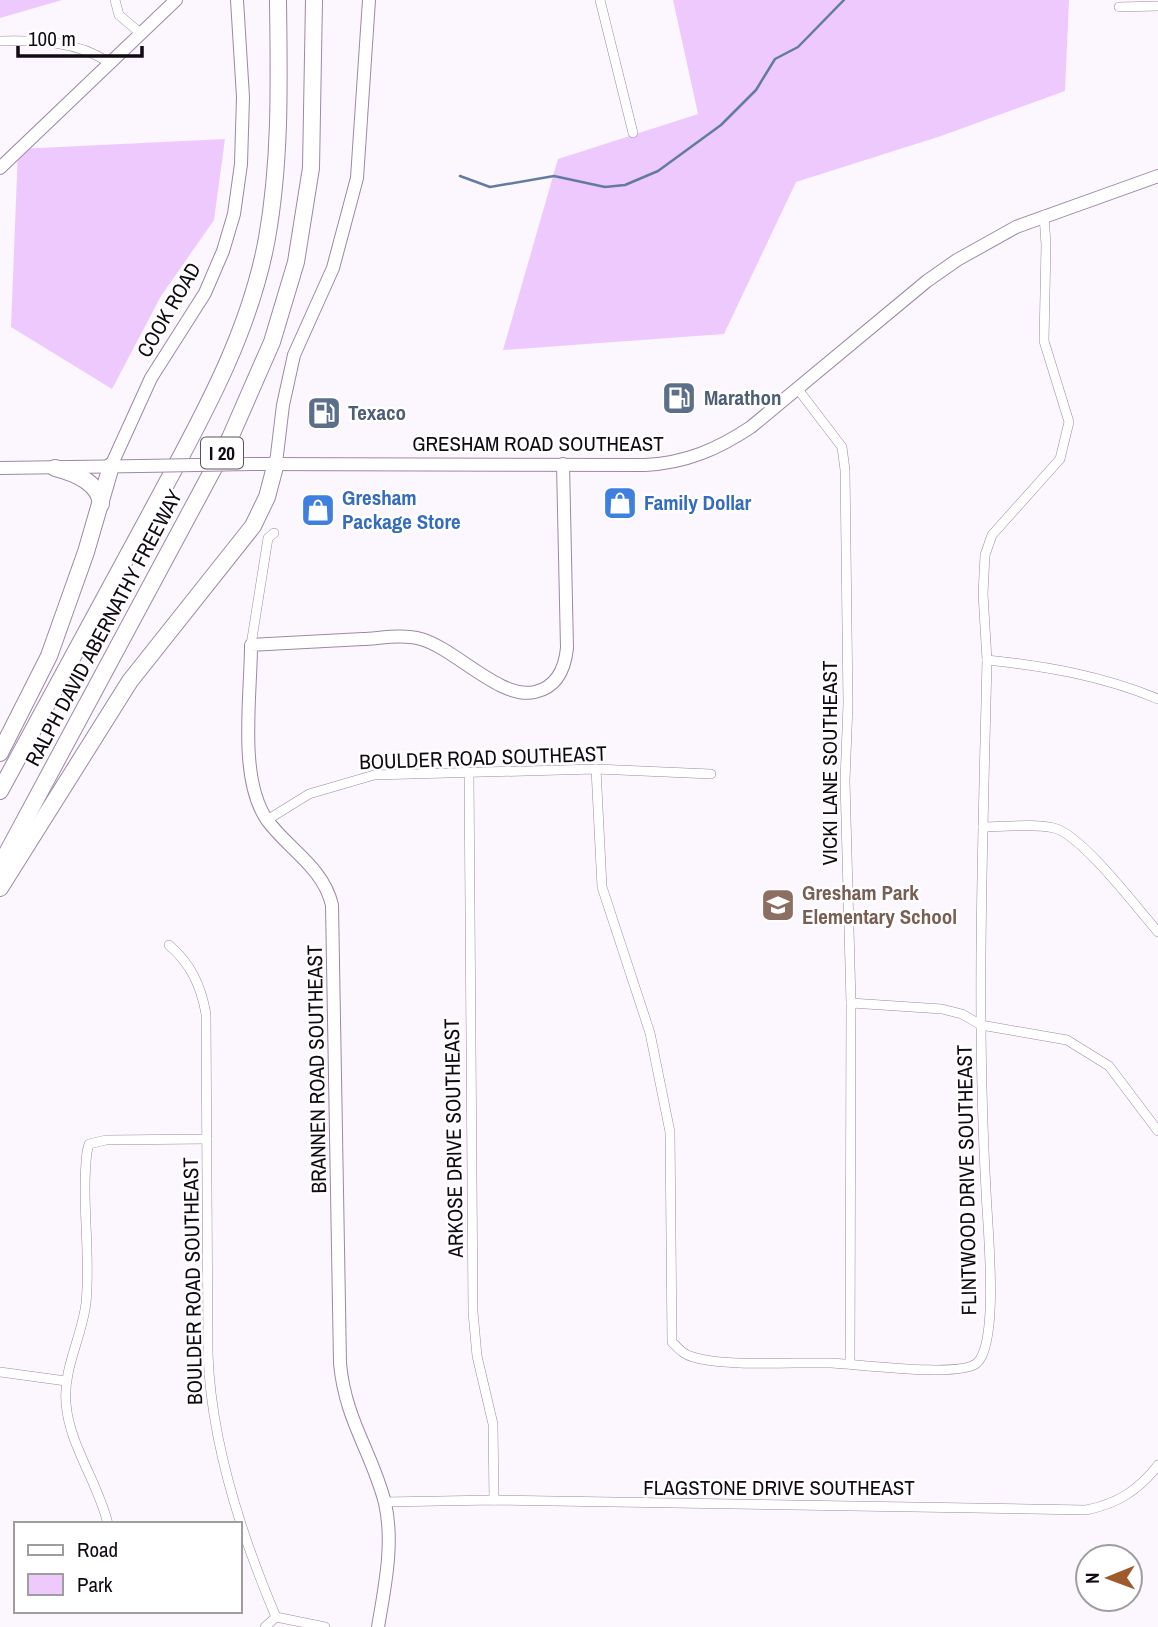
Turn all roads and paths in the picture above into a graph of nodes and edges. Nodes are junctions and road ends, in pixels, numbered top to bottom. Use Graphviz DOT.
graph roads {
  1 [pos="115,0"];
  2 [pos="176,0"];
  3 [pos="237,0"];
  4 [pos="278,0"];
  5 [pos="314,0"];
  6 [pos="369,0"];
  7 [pos="600,0"];
  8 [pos="1158,6"];
  9 [pos="1119,8"];
  10 [pos="139,32"];
  11 [pos="0,41"];
  12 [pos="108,62"];
  13 [pos="634,133"];
  14 [pos="0,168"];
  15 [pos="1158,176"];
  16 [pos="1044,215"];
  17 [pos="797,388"];
  18 [pos="276,463"];
  19 [pos="563,464"];
  20 [pos="111,466"];
  21 [pos="0,468"];
  22 [pos="55,468"];
  23 [pos="100,504"];
  24 [pos="274,533"];
  25 [pos="251,645"];
  26 [pos="987,660"];
  27 [pos="1158,699"];
  28 [pos="0,753"];
  29 [pos="596,769"];
  30 [pos="469,773"];
  31 [pos="710,774"];
  32 [pos="0,791"];
  33 [pos="267,820"];
  34 [pos="983,827"];
  35 [pos="0,866"];
  36 [pos="0,888"];
  37 [pos="1158,932"];
  38 [pos="169,946"];
  39 [pos="850,1003"];
  40 [pos="981,1025"];
  41 [pos="1158,1131"];
  42 [pos="207,1139"];
  43 [pos="850,1364"];
  44 [pos="0,1372"];
  45 [pos="66,1381"];
  46 [pos="1158,1465"];
  47 [pos="494,1500"];
  48 [pos="384,1502"];
  49 [pos="108,1522"];
  50 [pos="275,1617"];
  51 [pos="265,1627"];
  52 [pos="325,1627"];
  53 [pos="378,1627"];
  1 -- 10 [label="street"];
  2 -- 10 [label="street"];
  3 -- 20 [label="street, COOK ROAD"];
  4 -- 32 [label="highway, RALPH DAVID ABERNATHY FREEWAY / I 20"];
  5 -- 35 [label="highway, RALPH DAVID ABERNATHY FREEWAY / I 20"];
  6 -- 18 [label="street"];
  7 -- 13 [label="street"];
  8 -- 9 [label="street"];
  10 -- 12 [label="street"];
  11 -- 12 [label="street"];
  12 -- 14 [label="street"];
  15 -- 16 [label="street, GRESHAM ROAD SOUTHEAST"];
  16 -- 17 [label="street, GRESHAM ROAD SOUTHEAST"];
  16 -- 26 [label="street, FLINTWOOD DRIVE SOUTHEAST"];
  17 -- 19 [label="street, GRESHAM ROAD SOUTHEAST"];
  17 -- 39 [label="street, VICKI LANE SOUTHEAST"];
  18 -- 19 [label="street, GRESHAM ROAD SOUTHEAST"];
  18 -- 20 [label="street, GRESHAM ROAD SOUTHEAST, bridge"];
  18 -- 36 [label="highway"];
  19 -- 25 [label="street"];
  20 -- 22 [label="street, GRESHAM ROAD SOUTHEAST"];
  20 -- 23 [label="highway"];
  21 -- 22 [label="street, GRESHAM ROAD SOUTHEAST"];
  22 -- 23 [label="highway"];
  23 -- 28 [label="highway"];
  24 -- 25 [label="street, BRANNEN ROAD SOUTHEAST"];
  25 -- 33 [label="street, BRANNEN ROAD SOUTHEAST"];
  26 -- 27 [label="street"];
  26 -- 34 [label="street, FLINTWOOD DRIVE SOUTHEAST"];
  29 -- 30 [label="street, BOULDER ROAD SOUTHEAST"];
  29 -- 31 [label="street, BOULDER ROAD SOUTHEAST"];
  29 -- 43 [label="street, FLINTWOOD DRIVE SOUTHEAST"];
  30 -- 33 [label="street, BOULDER ROAD SOUTHEAST"];
  30 -- 47 [label="street, ARKOSE DRIVE SOUTHEAST"];
  33 -- 48 [label="street, BRANNEN ROAD SOUTHEAST"];
  34 -- 37 [label="street"];
  34 -- 40 [label="street, FLINTWOOD DRIVE SOUTHEAST"];
  38 -- 42 [label="street, BOULDER ROAD SOUTHEAST"];
  39 -- 40 [label="street"];
  39 -- 43 [label="street, VICKI LANE SOUTHEAST"];
  40 -- 41 [label="street"];
  40 -- 43 [label="street, FLINTWOOD DRIVE SOUTHEAST"];
  42 -- 45 [label="street"];
  42 -- 50 [label="street, BOULDER ROAD SOUTHEAST"];
  44 -- 45 [label="street"];
  45 -- 49 [label="street"];
  46 -- 47 [label="street, FLAGSTONE DRIVE SOUTHEAST"];
  47 -- 48 [label="street, FLAGSTONE DRIVE SOUTHEAST"];
  48 -- 53 [label="street, BRANNEN ROAD SOUTHEAST"];
  50 -- 51 [label="street"];
  50 -- 52 [label="street"];
}
